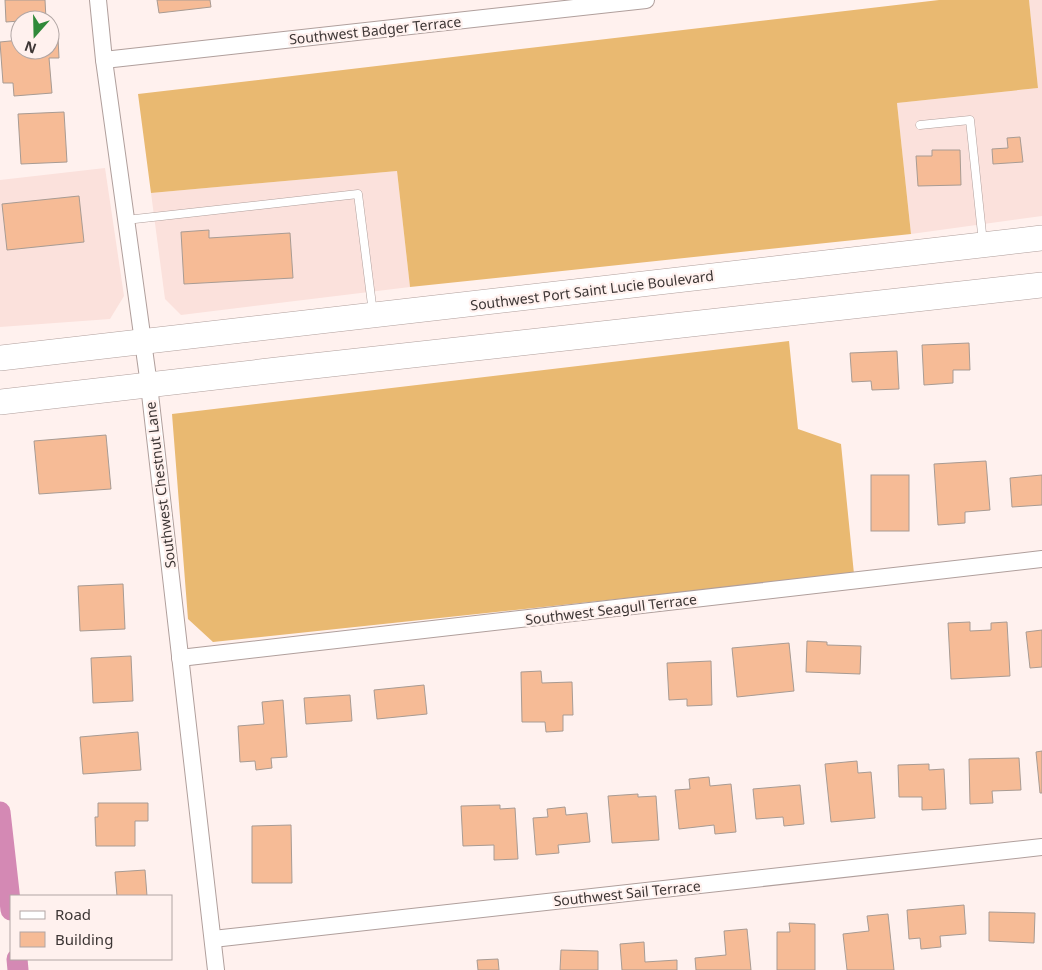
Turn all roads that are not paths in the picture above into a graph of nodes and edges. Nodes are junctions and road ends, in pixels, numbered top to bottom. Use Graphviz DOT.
graph roads {
  1 [pos="98,0"];
  2 [pos="646,0"];
  3 [pos="104,60"];
  4 [pos="920,125"];
  5 [pos="126,220"];
  6 [pos="1042,238"];
  7 [pos="983,245"];
  8 [pos="1042,285"];
  9 [pos="373,315"];
  10 [pos="143,342"];
  11 [pos="0,358"];
  12 [pos="149,385"];
  13 [pos="0,402"];
  14 [pos="1042,559"];
  15 [pos="180,658"];
  16 [pos="1042,847"];
  17 [pos="213,939"];
  18 [pos="216,970"];
  1 -- 3 [label="street, Southwest Chestnut Lane"];
  2 -- 3 [label="street, Southwest Badger Terrace"];
  3 -- 5 [label="street, Southwest Chestnut Lane"];
  4 -- 7 [label="lane"];
  5 -- 9 [label="lane"];
  5 -- 10 [label="street, Southwest Chestnut Lane"];
  6 -- 7 [label="main road, Southwest Port Saint Lucie Boulevard"];
  7 -- 9 [label="main road, Southwest Port Saint Lucie Boulevard"];
  8 -- 12 [label="main road"];
  9 -- 10 [label="main road, Southwest Port Saint Lucie Boulevard"];
  10 -- 11 [label="main road, Southwest Port Saint Lucie Boulevard"];
  10 -- 12 [label="street, Southwest Chestnut Lane"];
  12 -- 13 [label="main road"];
  12 -- 15 [label="street, Southwest Chestnut Lane"];
  14 -- 15 [label="street, Southwest Seagull Terrace"];
  15 -- 17 [label="street, Southwest Chestnut Lane"];
  16 -- 17 [label="street, Southwest Sail Terrace"];
  17 -- 18 [label="street, Southwest Chestnut Lane"];
}
